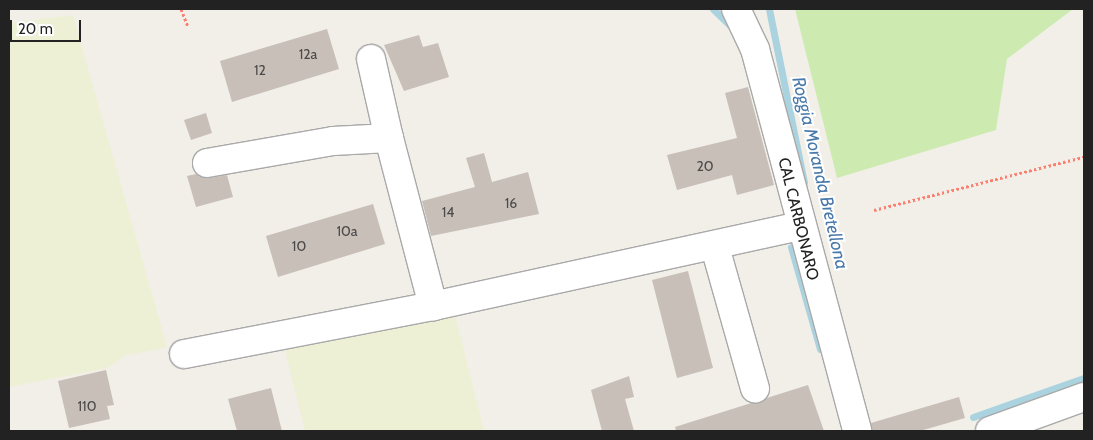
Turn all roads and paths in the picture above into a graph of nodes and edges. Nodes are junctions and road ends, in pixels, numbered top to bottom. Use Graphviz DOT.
graph roads {
  1 [pos="180,9"];
  2 [pos="736,9"];
  3 [pos="188,26"];
  4 [pos="371,59"];
  5 [pos="388,138"];
  6 [pos="1084,157"];
  7 [pos="207,163"];
  8 [pos="874,210"];
  9 [pos="799,226"];
  10 [pos="715,247"];
  11 [pos="433,306"];
  12 [pos="184,354"];
  13 [pos="755,388"];
  14 [pos="1084,397"];
  15 [pos="857,431"];
  16 [pos="990,431"];
  1 -- 3 [label="path"];
  2 -- 9 [label="street, CAL CARBONARO"];
  4 -- 5 [label="street"];
  5 -- 7 [label="street"];
  5 -- 11 [label="street"];
  6 -- 8 [label="path"];
  9 -- 10 [label="street"];
  9 -- 15 [label="street, CAL CARBONARO"];
  10 -- 11 [label="street"];
  10 -- 13 [label="street"];
  11 -- 12 [label="street"];
  14 -- 16 [label="street"];
}
